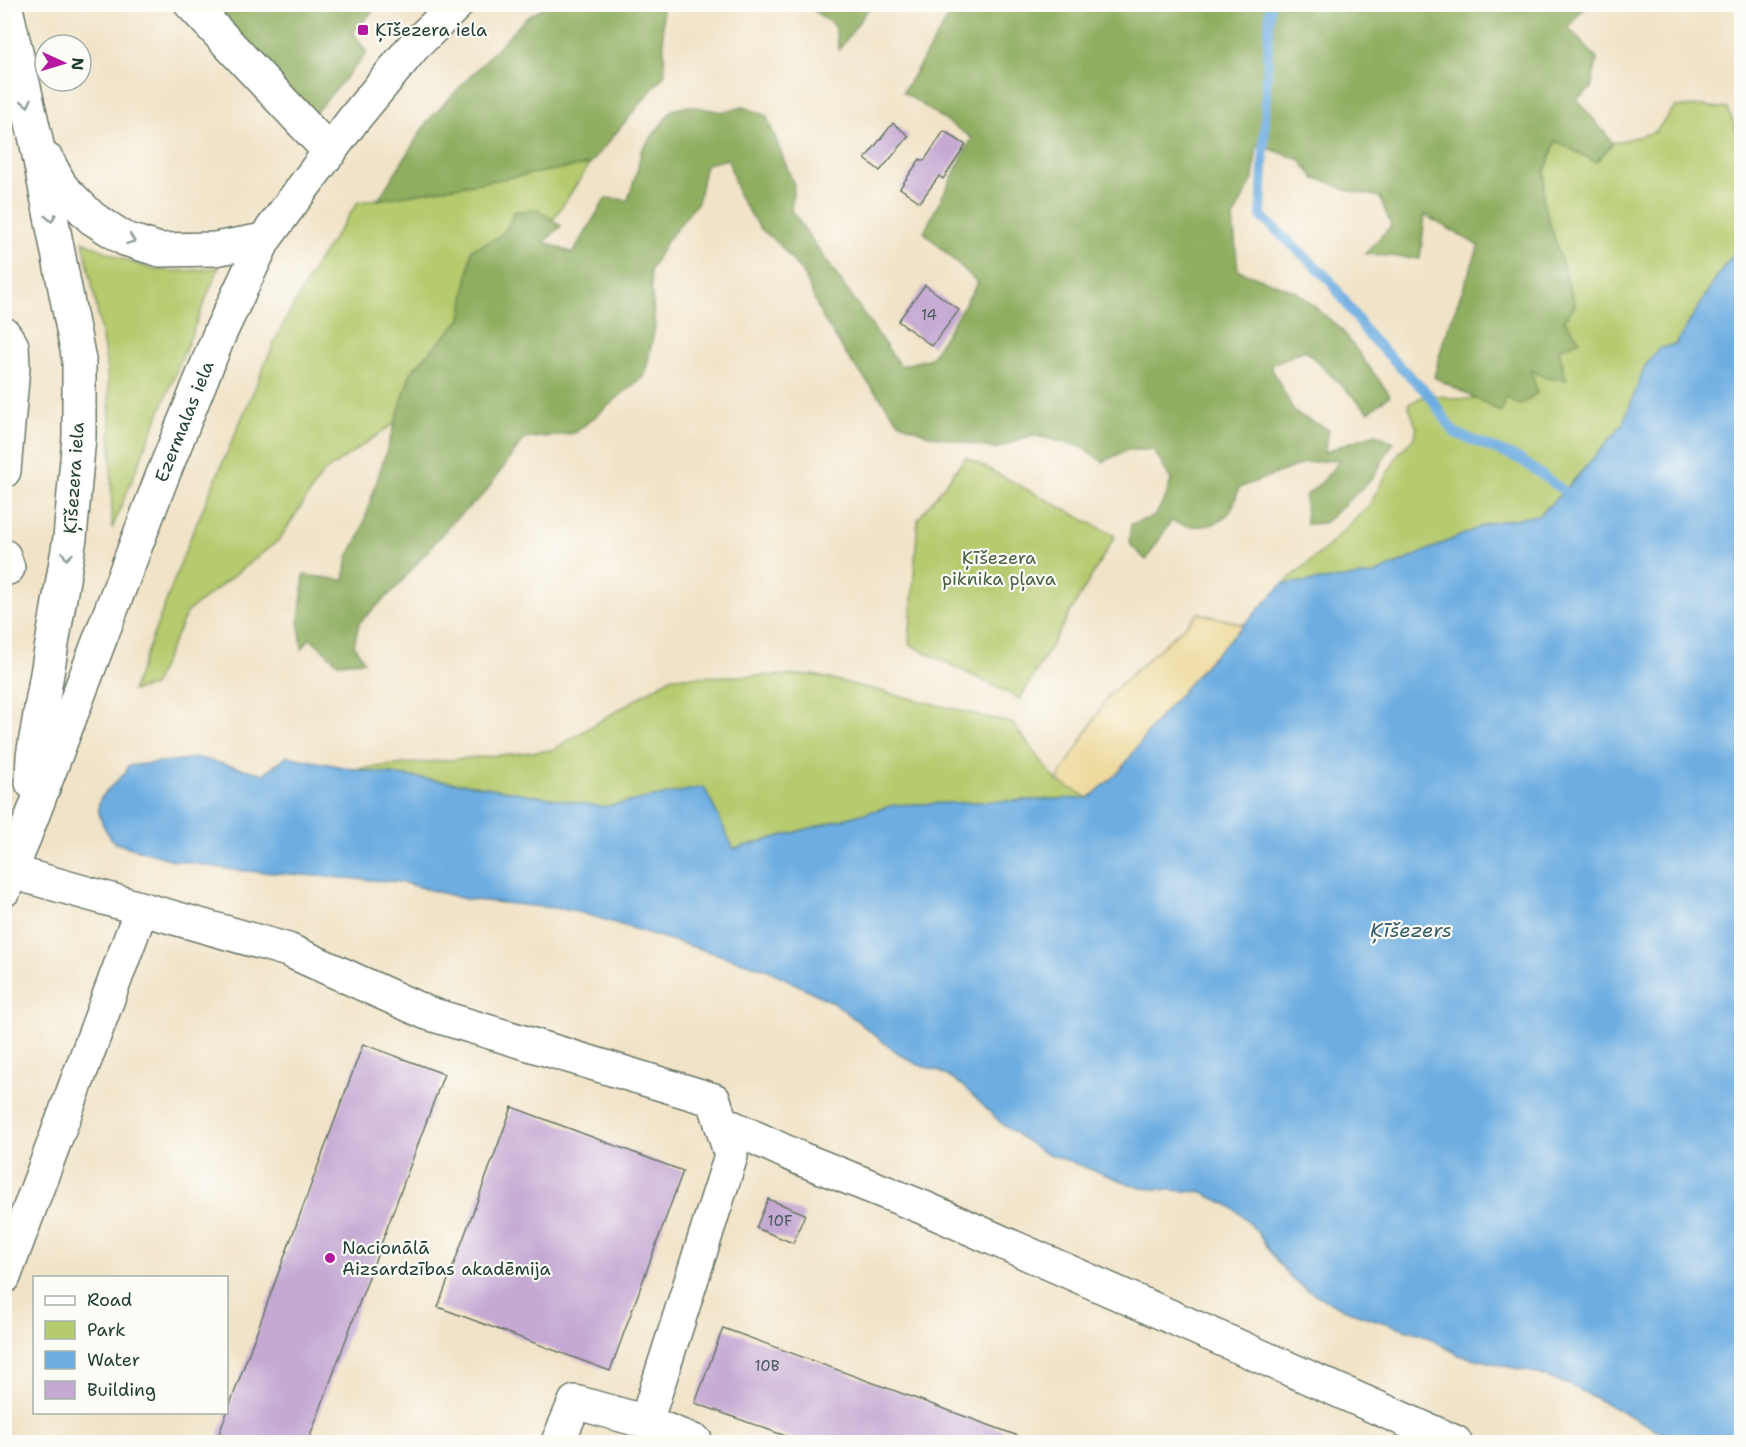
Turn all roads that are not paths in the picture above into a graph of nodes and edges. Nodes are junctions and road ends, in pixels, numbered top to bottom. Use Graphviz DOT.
graph roads {
  1 [pos="5,4"];
  2 [pos="191,4"];
  3 [pos="457,4"];
  4 [pos="36,140"];
  5 [pos="330,152"];
  6 [pos="264,240"];
  7 [pos="4,334"];
  8 [pos="4,471"];
  9 [pos="4,556"];
  10 [pos="4,568"];
  11 [pos="31,818"];
  12 [pos="8,881"];
  13 [pos="141,910"];
  14 [pos="721,1122"];
  15 [pos="4,1277"];
  16 [pos="646,1422"];
  17 [pos="558,1443"];
  18 [pos="696,1443"];
  19 [pos="1455,1443"];
  1 -- 4 [label="street, Ķīšezera iela, one-way"];
  2 -- 5 [label="street"];
  3 -- 5 [label="street, Ezermalas iela"];
  4 -- 6 [label="street, Ķīšezera iela, one-way"];
  4 -- 11 [label="street, Ķīšezera iela, one-way"];
  5 -- 6 [label="street, Ezermalas iela"];
  6 -- 11 [label="street, Ezermalas iela"];
  7 -- 8 [label="street"];
  9 -- 10 [label="street"];
  11 -- 12 [label="street, Ezermalas iela"];
  12 -- 13 [label="street"];
  13 -- 14 [label="street"];
  13 -- 15 [label="street"];
  14 -- 16 [label="street"];
  14 -- 19 [label="street"];
  16 -- 17 [label="street"];
  16 -- 18 [label="street"];
}
